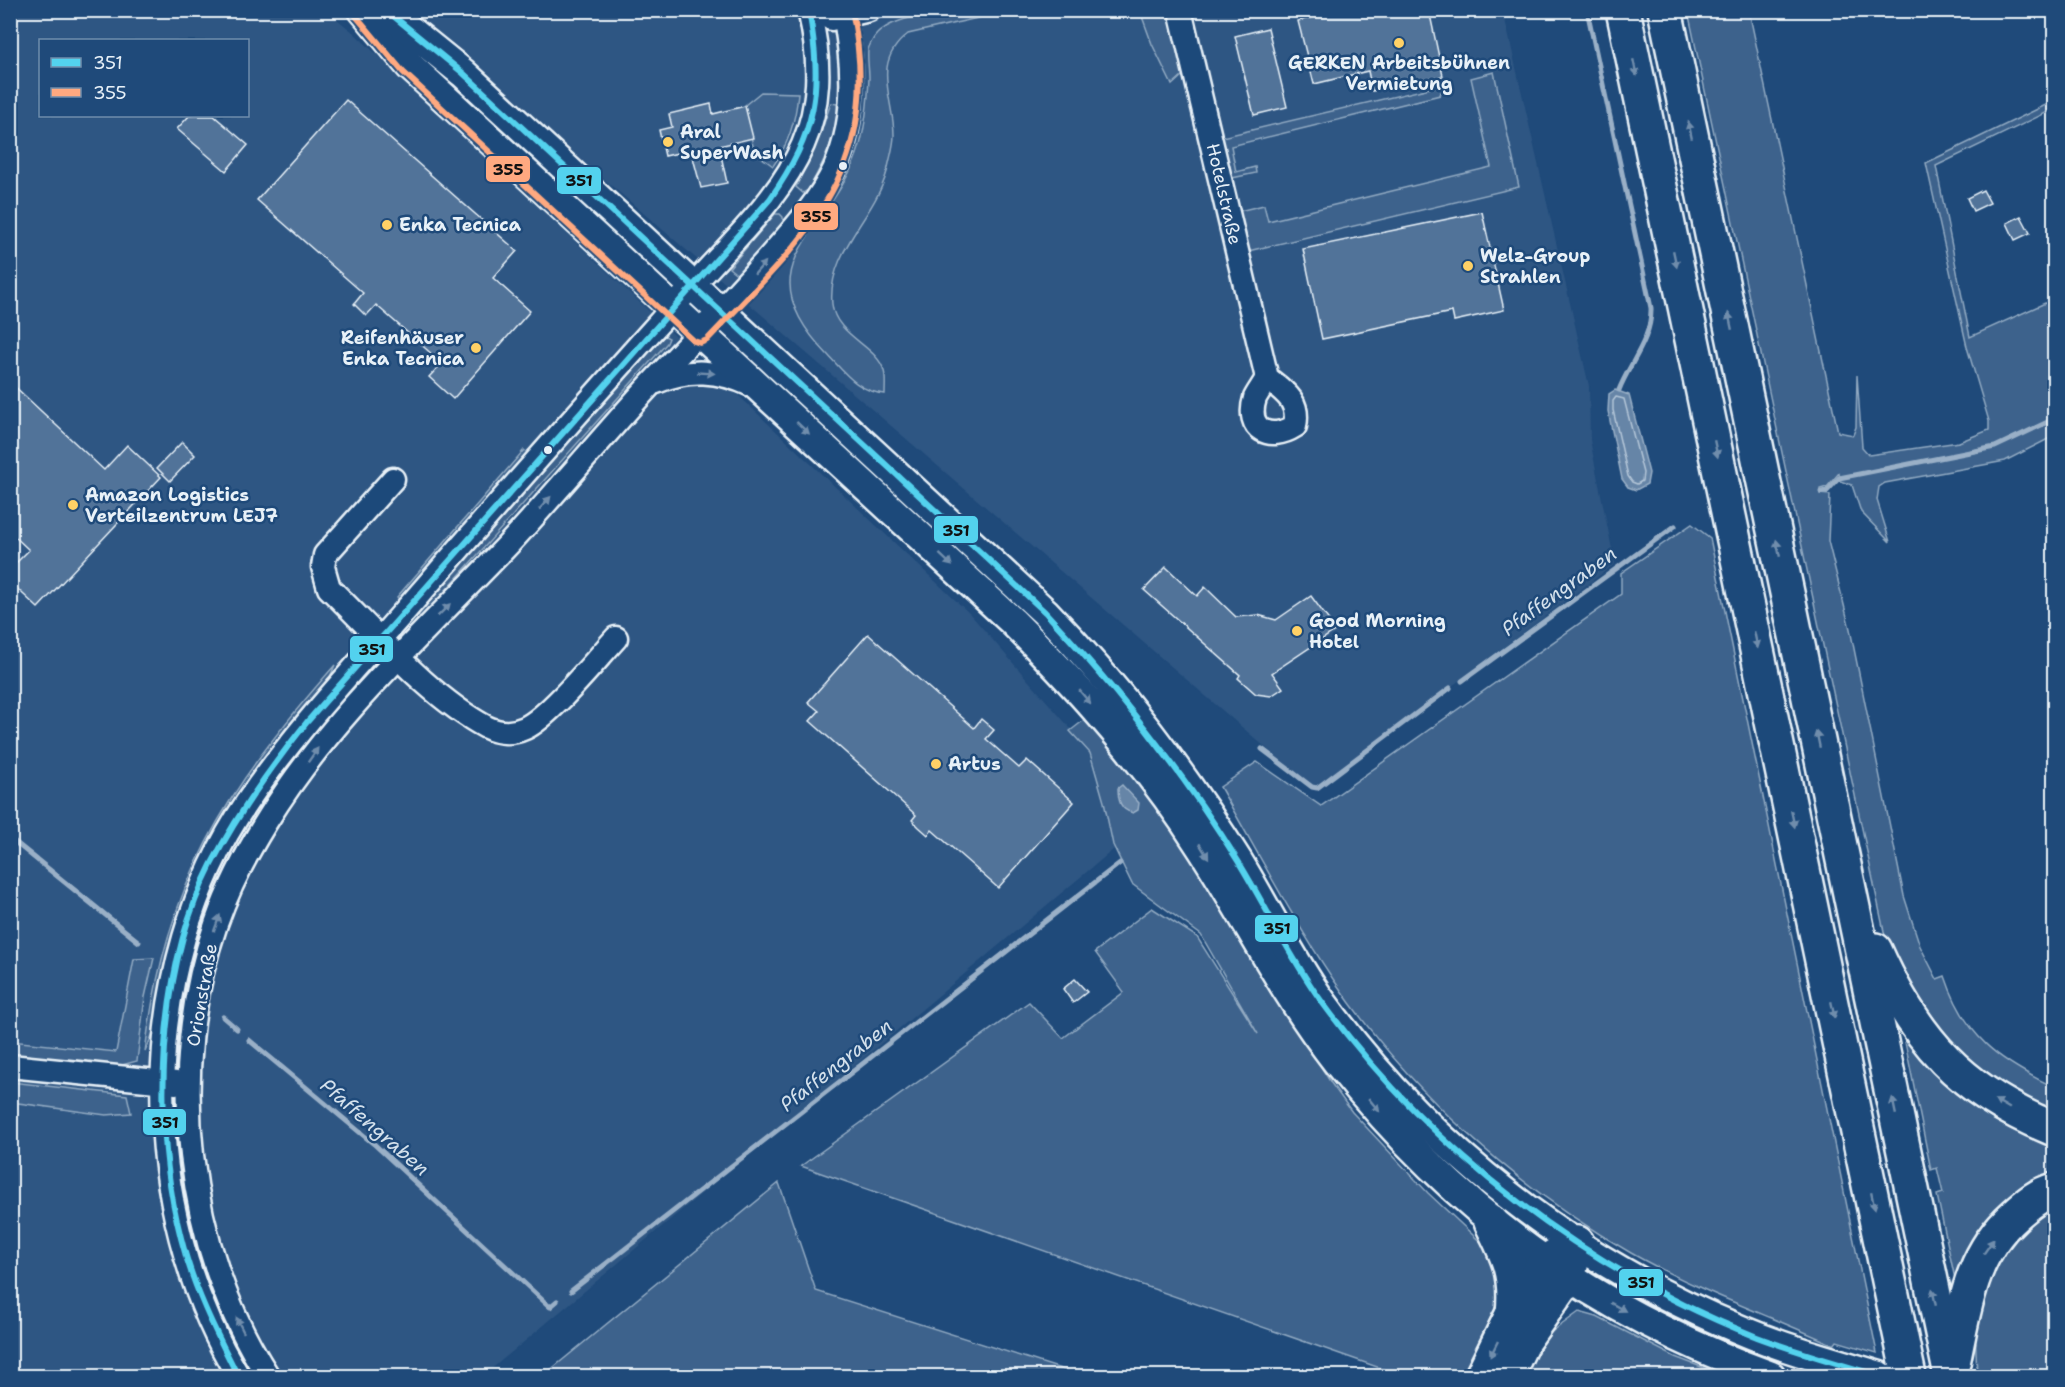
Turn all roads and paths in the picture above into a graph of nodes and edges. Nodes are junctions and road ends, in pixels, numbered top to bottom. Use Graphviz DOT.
graph roads {
  1 [pos="363,10"];
  2 [pos="385,10"];
  3 [pos="869,10"];
  4 [pos="1180,10"];
  5 [pos="1623,10"];
  6 [pos="1665,10"];
  7 [pos="844,13"];
  8 [pos="811,17"];
  9 [pos="693,286"];
  10 [pos="672,309"];
  11 [pos="721,311"];
  12 [pos="700,334"];
  13 [pos="1267,378"];
  14 [pos="651,383"];
  15 [pos="759,388"];
  16 [pos="393,479"];
  17 [pos="381,639"];
  18 [pos="616,639"];
  19 [pos="400,658"];
  20 [pos="1851,899"];
  21 [pos="10,1066"];
  22 [pos="162,1083"];
  23 [pos="188,1084"];
  24 [pos="2055,1129"];
  25 [pos="2055,1190"];
  26 [pos="1491,1222"];
  27 [pos="1577,1243"];
  28 [pos="1557,1270"];
  29 [pos="1890,1284"];
  30 [pos="1514,1313"];
  31 [pos="1951,1376"];
  32 [pos="238,1377"];
  33 [pos="268,1377"];
  34 [pos="1482,1377"];
  35 [pos="1506,1377"];
  36 [pos="1771,1377"];
  37 [pos="1880,1377"];
  38 [pos="1895,1377"];
  39 [pos="1910,1377"];
  1 -- 10 [label="main road"];
  2 -- 9 [label="main road"];
  3 -- 7 [label="street"];
  4 -- 13 [label="street, Hotelstraße"];
  5 -- 29 [label="highway, one-way"];
  20 -- 6 [label="highway, one-way"];
  7 -- 8 [label="street"];
  11 -- 7 [label="street, Orionstraße, one-way"];
  8 -- 9 [label="street, Orionstraße"];
  9 -- 10 [label="street, Orionstraße"];
  9 -- 11 [label="main road"];
  10 -- 12 [label="main road"];
  10 -- 17 [label="street, Orionstraße"];
  11 -- 12 [label="street, Orionstraße"];
  11 -- 27 [label="main road"];
  12 -- 14 [label="street, Orionstraße"];
  12 -- 15 [label="main road"];
  14 -- 15 [label="street, one-way"];
  19 -- 14 [label="street, Orionstraße, one-way"];
  15 -- 26 [label="main road, one-way"];
  16 -- 17 [label="street"];
  17 -- 19 [label="street"];
  17 -- 22 [label="street, Orionstraße"];
  18 -- 19 [label="street"];
  23 -- 19 [label="street, Orionstraße, one-way"];
  24 -- 20 [label="highway, one-way"];
  31 -- 20 [label="highway, one-way"];
  21 -- 22 [label="street"];
  22 -- 23 [label="street"];
  22 -- 32 [label="street, Orionstraße"];
  33 -- 23 [label="street, Orionstraße, one-way"];
  31 -- 25 [label="highway, one-way"];
  26 -- 28 [label="main road"];
  26 -- 30 [label="highway"];
  27 -- 28 [label="highway"];
  27 -- 37 [label="main road"];
  28 -- 30 [label="highway"];
  28 -- 35 [label="highway"];
  28 -- 36 [label="main road, one-way"];
  29 -- 38 [label="highway"];
  29 -- 39 [label="highway"];
  30 -- 34 [label="highway, one-way"];
}
